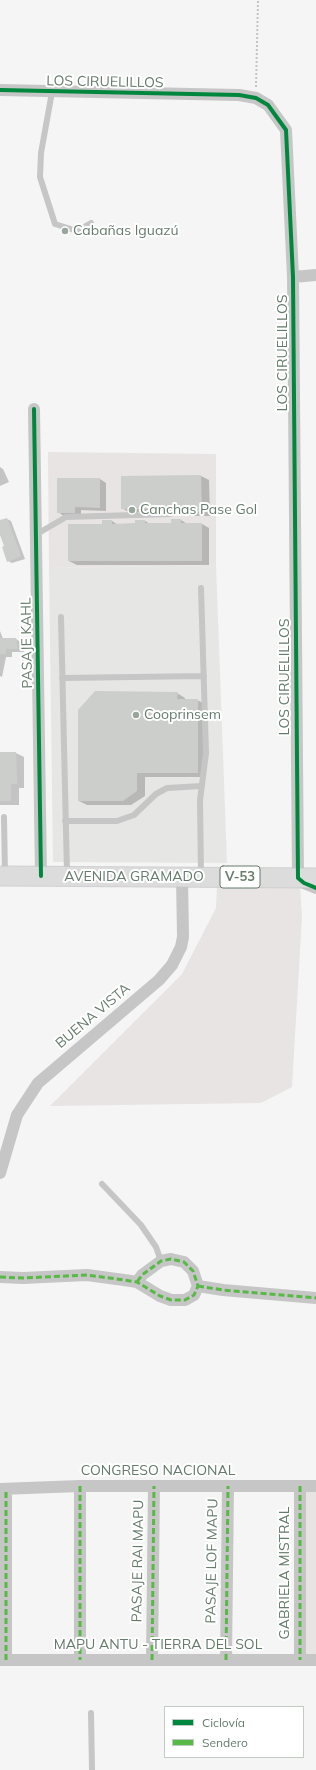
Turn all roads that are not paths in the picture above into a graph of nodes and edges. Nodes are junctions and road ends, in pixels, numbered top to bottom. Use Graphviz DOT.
graph roads {
  1 [pos="0,90"];
  2 [pos="52,92"];
  3 [pos="91,223"];
  4 [pos="316,275"];
  5 [pos="293,277"];
  6 [pos="34,409"];
  7 [pos="170,514"];
  8 [pos="37,534"];
  9 [pos="201,588"];
  10 [pos="61,617"];
  11 [pos="204,676"];
  12 [pos="62,678"];
  13 [pos="202,786"];
  14 [pos="4,816"];
  15 [pos="65,821"];
  16 [pos="2,838"];
  17 [pos="2,876"];
  18 [pos="41,876"];
  19 [pos="67,877"];
  20 [pos="182,877"];
  21 [pos="201,877"];
  22 [pos="307,878"];
  23 [pos="316,888"];
  24 [pos="0,1173"];
  25 [pos="102,1184"];
  26 [pos="161,1261"];
  27 [pos="0,1277"];
  28 [pos="137,1282"];
  29 [pos="198,1286"];
  30 [pos="316,1298"];
  31 [pos="80,1486"];
  32 [pos="154,1486"];
  33 [pos="228,1486"];
  34 [pos="300,1486"];
  35 [pos="316,1486"];
  36 [pos="3,1489"];
  37 [pos="3,1660"];
  38 [pos="80,1660"];
  39 [pos="152,1660"];
  40 [pos="226,1660"];
  41 [pos="300,1660"];
  42 [pos="316,1660"];
  43 [pos="91,1713"];
  44 [pos="92,1770"];
  1 -- 2 [label="street, LOS CIRUELILLOS"];
  2 -- 3 [label="lane"];
  2 -- 5 [label="street, LOS CIRUELILLOS"];
  4 -- 5 [label="street"];
  5 -- 22 [label="street, LOS CIRUELILLOS"];
  6 -- 8 [label="street, PASAJE KAHL"];
  7 -- 8 [label="lane"];
  8 -- 18 [label="street, PASAJE KAHL"];
  9 -- 11 [label="lane"];
  10 -- 12 [label="lane"];
  11 -- 12 [label="lane"];
  11 -- 13 [label="lane"];
  12 -- 15 [label="lane"];
  13 -- 15 [label="lane"];
  13 -- 21 [label="lane"];
  14 -- 16 [label="lane"];
  15 -- 19 [label="lane"];
  16 -- 17 [label="lane"];
  17 -- 18 [label="main road, AVENIDA GRAMADO / V-53"];
  18 -- 19 [label="main road, AVENIDA GRAMADO / V-53"];
  19 -- 20 [label="main road, AVENIDA GRAMADO / V-53"];
  20 -- 21 [label="main road, AVENIDA GRAMADO / V-53"];
  20 -- 24 [label="street, BUENA VISTA"];
  21 -- 22 [label="main road, AVENIDA GRAMADO / V-53"];
  22 -- 23 [label="street"];
  25 -- 26 [label="lane"];
  26 -- 28 [label="street"];
  26 -- 29 [label="street"];
  27 -- 28 [label="street"];
  28 -- 29 [label="street"];
  29 -- 30 [label="street"];
  31 -- 32 [label="street, CONGRESO NACIONAL"];
  31 -- 36 [label="street, CONGRESO NACIONAL"];
  31 -- 38 [label="street"];
  32 -- 33 [label="street, CONGRESO NACIONAL"];
  32 -- 39 [label="street, PASAJE RAI MAPU"];
  33 -- 34 [label="street, CONGRESO NACIONAL"];
  33 -- 40 [label="street, PASAJE LOF MAPU"];
  34 -- 35 [label="street, CONGRESO NACIONAL"];
  34 -- 41 [label="street, GABRIELA MISTRAL"];
  36 -- 37 [label="street"];
  37 -- 38 [label="street, MAPU ANTU - TIERRA DEL SOL"];
  38 -- 39 [label="street, MAPU ANTU - TIERRA DEL SOL"];
  39 -- 40 [label="street, MAPU ANTU - TIERRA DEL SOL"];
  40 -- 41 [label="street, MAPU ANTU - TIERRA DEL SOL"];
  41 -- 42 [label="street, MAPU ANTU - TIERRA DEL SOL"];
  43 -- 44 [label="lane"];
}
